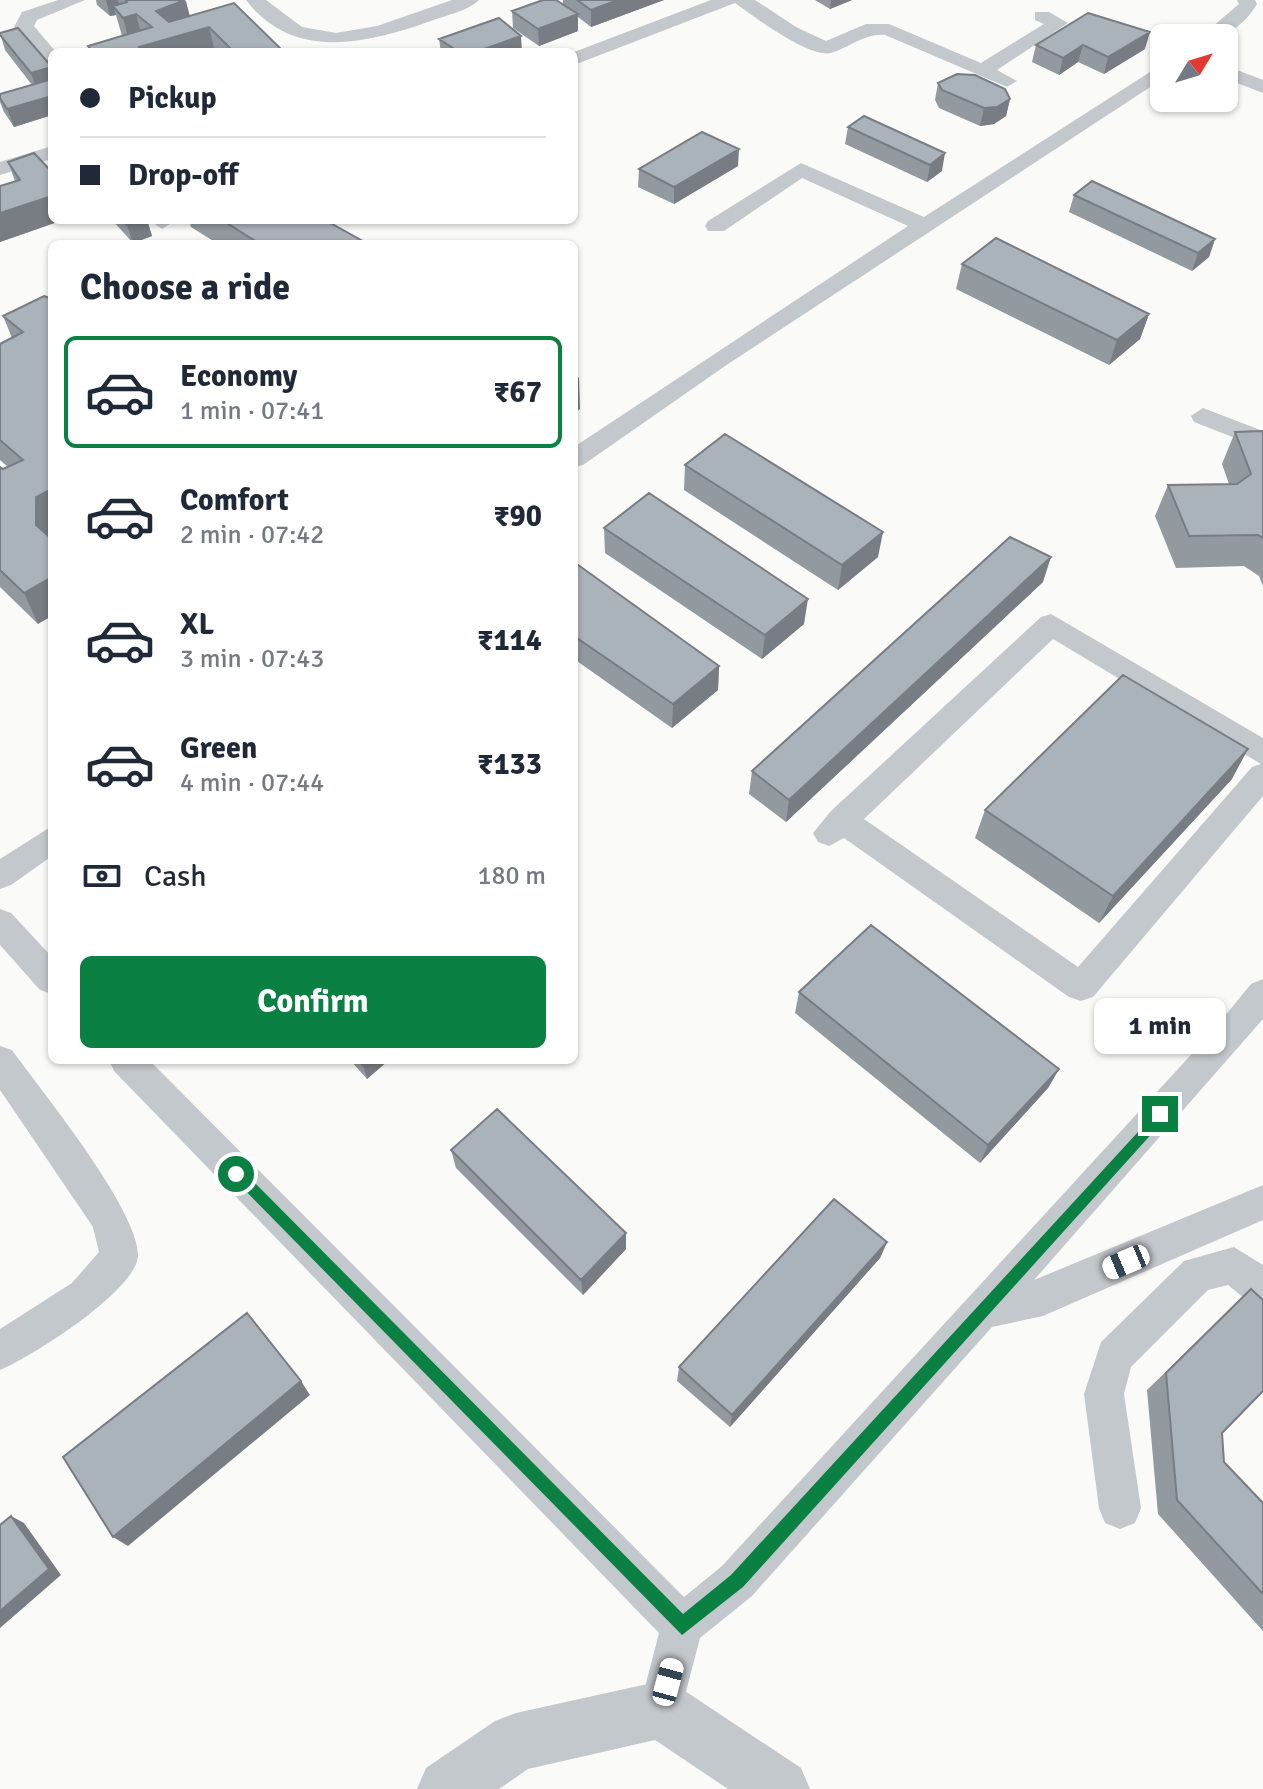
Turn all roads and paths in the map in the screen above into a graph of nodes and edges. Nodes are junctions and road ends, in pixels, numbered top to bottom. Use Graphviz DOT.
graph roads {
  1 [pos="76,0"];
  2 [pos="255,0"];
  3 [pos="470,0"];
  4 [pos="728,0"];
  5 [pos="742,0"];
  6 [pos="1246,0"];
  7 [pos="1042,16"];
  8 [pos="1228,24"];
  9 [pos="333,46"];
  10 [pos="48,54"];
  11 [pos="578,57"];
  12 [pos="983,70"];
  13 [pos="1238,77"];
  14 [pos="1150,78"];
  15 [pos="1007,81"];
  16 [pos="1263,87"];
  17 [pos="48,153"];
  18 [pos="0,169"];
  19 [pos="716,226"];
  20 [pos="926,226"];
  21 [pos="1203,416"];
  22 [pos="1263,441"];
  23 [pos="578,456"];
  24 [pos="1263,753"];
  25 [pos="1263,775"];
  26 [pos="48,842"];
  27 [pos="0,876"];
  28 [pos="0,923"];
  29 [pos="48,976"];
  30 [pos="1263,994"];
  31 [pos="0,1061"];
  32 [pos="130,1064"];
  33 [pos="1263,1202"];
  34 [pos="1263,1290"];
  35 [pos="982,1310"];
  36 [pos="0,1351"];
  37 [pos="1120,1508"];
  38 [pos="682,1626"];
  39 [pos="661,1710"];
  40 [pos="447,1789"];
  41 [pos="780,1789"];
  1 -- 10 [label="street"];
  2 -- 9 [label="street"];
  3 -- 9 [label="street"];
  4 -- 11 [label="street"];
  5 -- 12 [label="street"];
  6 -- 8 [label="street"];
  7 -- 12 [label="street"];
  12 -- 15 [label="street"];
  13 -- 16 [label="street"];
  14 -- 20 [label="street"];
  17 -- 18 [label="street"];
  19 -- 20 [label="street"];
  20 -- 23 [label="street"];
  21 -- 22 [label="street"];
  24 -- 25 [label="street"];
  26 -- 27 [label="street"];
  28 -- 29 [label="street"];
  30 -- 35 [label="street"];
  31 -- 36 [label="street"];
  32 -- 38 [label="street"];
  33 -- 35 [label="street"];
  34 -- 37 [label="street"];
  35 -- 38 [label="street"];
  38 -- 39 [label="street"];
  39 -- 40 [label="street"];
  39 -- 41 [label="street"];
}
